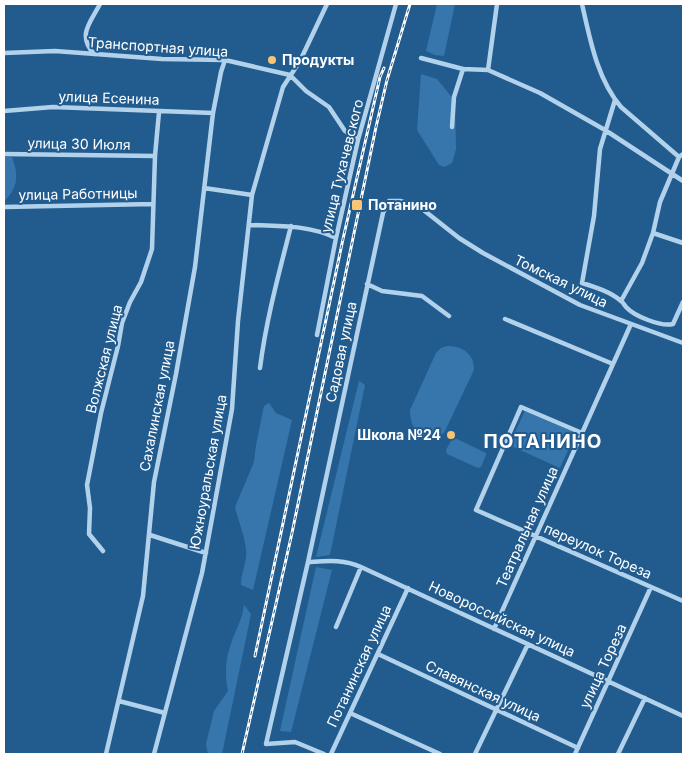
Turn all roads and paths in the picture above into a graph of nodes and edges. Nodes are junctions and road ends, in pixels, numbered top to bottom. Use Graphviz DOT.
graph roads {
  1 [pos="100,4"];
  2 [pos="327,4"];
  3 [pos="396,4"];
  4 [pos="497,4"];
  5 [pos="582,4"];
  6 [pos="4,53"];
  7 [pos="94,54"];
  8 [pos="421,58"];
  9 [pos="225,60"];
  10 [pos="463,69"];
  11 [pos="488,70"];
  12 [pos="290,75"];
  13 [pos="615,100"];
  14 [pos="4,110"];
  15 [pos="158,112"];
  16 [pos="214,113"];
  17 [pos="452,127"];
  18 [pos="605,130"];
  19 [pos="358,140"];
  20 [pos="4,154"];
  21 [pos="155,156"];
  22 [pos="681,156"];
  23 [pos="672,174"];
  24 [pos="683,181"];
  25 [pos="204,188"];
  26 [pos="252,195"];
  27 [pos="153,204"];
  28 [pos="4,207"];
  29 [pos="438,222"];
  30 [pos="250,225"];
  31 [pos="291,226"];
  32 [pos="653,233"];
  33 [pos="336,238"];
  34 [pos="683,244"];
  35 [pos="367,284"];
  36 [pos="622,301"];
  37 [pos="683,302"];
  38 [pos="449,316"];
  39 [pos="505,319"];
  40 [pos="631,324"];
  41 [pos="317,335"];
  42 [pos="683,343"];
  43 [pos="613,364"];
  44 [pos="260,368"];
  45 [pos="582,433"];
  46 [pos="150,535"];
  47 [pos="535,536"];
  48 [pos="102,551"];
  49 [pos="206,552"];
  50 [pos="308,562"];
  51 [pos="361,567"];
  52 [pos="651,587"];
  53 [pos="408,588"];
  54 [pos="683,601"];
  55 [pos="336,626"];
  56 [pos="494,629"];
  57 [pos="528,644"];
  58 [pos="378,654"];
  59 [pos="608,680"];
  60 [pos="645,698"];
  61 [pos="119,702"];
  62 [pos="496,710"];
  63 [pos="164,713"];
  64 [pos="350,713"];
  65 [pos="683,716"];
  66 [pos="578,748"];
  67 [pos="106,754"];
  68 [pos="154,754"];
  69 [pos="324,754"];
  70 [pos="331,754"];
  71 [pos="440,754"];
  72 [pos="475,754"];
  73 [pos="575,754"];
  74 [pos="618,754"];
  1 -- 7 [label="street"];
  2 -- 12 [label="street"];
  3 -- 19 [label="street, улица Тухачевского"];
  4 -- 11 [label="street"];
  5 -- 13 [label="street"];
  6 -- 7 [label="street, Транспортная улица"];
  7 -- 9 [label="street, Транспортная улица"];
  8 -- 10 [label="street"];
  9 -- 12 [label="street, Транспортная улица"];
  9 -- 16 [label="street, Сахалинская улица"];
  10 -- 11 [label="street"];
  10 -- 17 [label="street"];
  11 -- 18 [label="street"];
  12 -- 19 [label="street"];
  12 -- 26 [label="street, Южноуральская улица"];
  13 -- 18 [label="street"];
  13 -- 22 [label="street"];
  14 -- 15 [label="street, улица Есенина"];
  15 -- 16 [label="street, улица Есенина"];
  15 -- 21 [label="street, Волжская улица"];
  16 -- 25 [label="street, Сахалинская улица"];
  18 -- 23 [label="street"];
  18 -- 36 [label="street"];
  19 -- 33 [label="street, улица Тухачевского"];
  20 -- 21 [label="street, улица 30 Июля"];
  21 -- 27 [label="street, Волжская улица"];
  22 -- 23 [label="street"];
  23 -- 24 [label="street"];
  23 -- 32 [label="street"];
  25 -- 26 [label="street"];
  25 -- 46 [label="street, Сахалинская улица"];
  26 -- 30 [label="street, Южноуральская улица"];
  27 -- 28 [label="street, улица Работницы"];
  27 -- 48 [label="street, Волжская улица"];
  29 -- 35 [label="street, Садовая улица"];
  29 -- 40 [label="street, Томская улица"];
  30 -- 31 [label="street"];
  30 -- 49 [label="street, Южноуральская улица"];
  31 -- 33 [label="street"];
  31 -- 44 [label="street"];
  32 -- 34 [label="street"];
  32 -- 36 [label="street"];
  33 -- 41 [label="street, улица Тухачевского"];
  35 -- 38 [label="street"];
  35 -- 50 [label="street, Садовая улица"];
  36 -- 37 [label="street"];
  39 -- 43 [label="street"];
  40 -- 42 [label="street, Томская улица"];
  40 -- 43 [label="street, Театральная улица"];
  43 -- 45 [label="street, Театральная улица"];
  45 -- 47 [label="street, Театральная улица"];
  45 -- 47 [label="street, переулок Тореза"];
  46 -- 49 [label="street"];
  46 -- 61 [label="street, Сахалинская улица"];
  47 -- 52 [label="street, переулок Тореза"];
  47 -- 56 [label="street, Театральная улица"];
  49 -- 63 [label="street, Южноуральская улица"];
  50 -- 51 [label="street, Новороссийская улица"];
  50 -- 69 [label="street, Садовая улица"];
  51 -- 53 [label="street, Новороссийская улица"];
  51 -- 55 [label="street"];
  52 -- 54 [label="street, переулок Тореза"];
  52 -- 59 [label="street, улица Тореза"];
  53 -- 56 [label="street, Новороссийская улица"];
  53 -- 58 [label="street, Потанинская улица"];
  56 -- 57 [label="street, Новороссийская улица"];
  57 -- 59 [label="street, Новороссийская улица"];
  57 -- 62 [label="street"];
  58 -- 62 [label="street, Славянская улица"];
  58 -- 64 [label="street, Потанинская улица"];
  59 -- 60 [label="street, Новороссийская улица"];
  59 -- 66 [label="street, улица Тореза"];
  60 -- 65 [label="street, Новороссийская улица"];
  60 -- 74 [label="street"];
  61 -- 63 [label="street"];
  61 -- 67 [label="street, Сахалинская улица"];
  62 -- 66 [label="street, Славянская улица"];
  62 -- 72 [label="street"];
  63 -- 68 [label="street, Южноуральская улица"];
  64 -- 70 [label="street, Потанинская улица"];
  64 -- 71 [label="street"];
  66 -- 73 [label="street, улица Тореза"];
}
